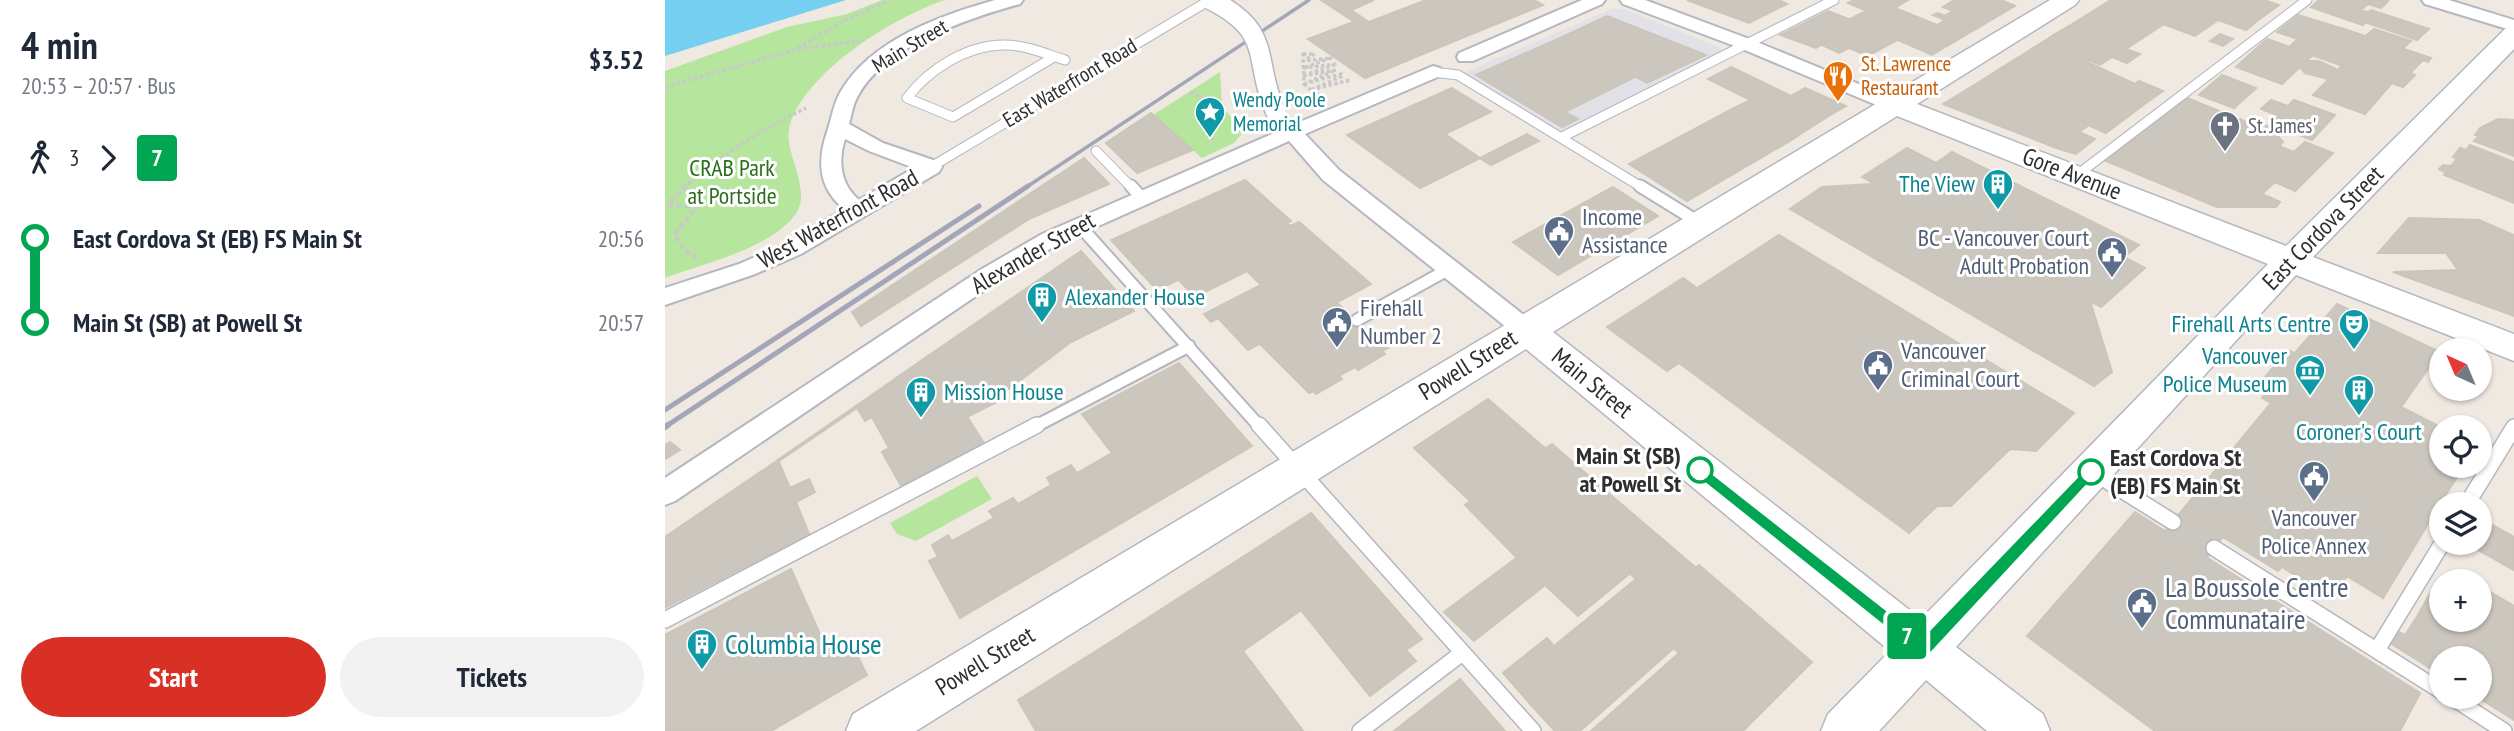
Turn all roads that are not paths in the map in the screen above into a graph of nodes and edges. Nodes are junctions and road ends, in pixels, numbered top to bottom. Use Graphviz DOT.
graph roads {
  1 [pos="1014,0"];
  2 [pos="1210,0"];
  3 [pos="1596,0"];
  4 [pos="1629,0"];
  5 [pos="1835,0"];
  6 [pos="2067,0"];
  7 [pos="2307,0"];
  8 [pos="2431,0"];
  9 [pos="2514,26"];
  10 [pos="2514,34"];
  11 [pos="910,41"];
  12 [pos="1746,44"];
  13 [pos="1054,57"];
  14 [pos="1466,57"];
  15 [pos="1065,60"];
  16 [pos="1433,72"];
  17 [pos="1893,105"];
  18 [pos="839,127"];
  19 [pos="1292,133"];
  20 [pos="1562,138"];
  21 [pos="1096,151"];
  22 [pos="931,167"];
  23 [pos="2077,176"];
  24 [pos="1141,197"];
  25 [pos="860,210"];
  26 [pos="1700,223"];
  27 [pos="1079,225"];
  28 [pos="2290,261"];
  29 [pos="1449,269"];
  30 [pos="665,297"];
  31 [pos="1357,320"];
  32 [pos="1525,329"];
  33 [pos="1189,346"];
  34 [pos="2514,348"];
  35 [pos="2514,428"];
  36 [pos="1300,469"];
  37 [pos="2092,471"];
  38 [pos="2474,492"];
  39 [pos="665,494"];
  40 [pos="2173,522"];
  41 [pos="2214,548"];
  42 [pos="2435,555"];
  43 [pos="665,620"];
  44 [pos="1923,649"];
  45 [pos="2377,650"];
  46 [pos="1462,653"];
  47 [pos="2429,683"];
  48 [pos="2470,709"];
  49 [pos="871,731"];
  50 [pos="1360,731"];
  51 [pos="1533,731"];
  52 [pos="1846,731"];
  53 [pos="2025,731"];
  54 [pos="2504,731"];
  1 -- 11 [label="street, Main Street"];
  2 -- 19 [label="street, Main Street, bridge"];
  2 -- 22 [label="lane, East Waterfront Road"];
  3 -- 14 [label="street"];
  4 -- 12 [label="street, Gore Avenue"];
  5 -- 12 [label="lane"];
  6 -- 17 [label="main road, Powell Street"];
  7 -- 23 [label="lane"];
  8 -- 9 [label="street"];
  10 -- 28 [label="main road, East Cordova Street"];
  11 -- 18 [label="street, Main Street"];
  12 -- 17 [label="street, Gore Avenue"];
  12 -- 20 [label="lane"];
  13 -- 13 [label="lane"];
  13 -- 15 [label="lane"];
  16 -- 19 [label="street, Alexander Street"];
  16 -- 20 [label="lane"];
  17 -- 23 [label="main road, Gore Avenue"];
  17 -- 26 [label="main road, Powell Street"];
  18 -- 22 [label="street"];
  18 -- 25 [label="street, Main Street"];
  19 -- 24 [label="street, Alexander Street"];
  19 -- 29 [label="street, Main Street"];
  20 -- 26 [label="lane"];
  21 -- 24 [label="lane"];
  22 -- 25 [label="street, West Waterfront Road"];
  23 -- 28 [label="main road, Gore Avenue"];
  24 -- 27 [label="street, Alexander Street"];
  25 -- 30 [label="street, West Waterfront Road"];
  26 -- 32 [label="main road, Powell Street"];
  27 -- 33 [label="lane"];
  27 -- 39 [label="street, Alexander Street"];
  28 -- 34 [label="main road, Gore Avenue"];
  28 -- 37 [label="main road, East Cordova Street"];
  29 -- 31 [label="lane"];
  29 -- 32 [label="street, Main Street"];
  32 -- 36 [label="main road, Powell Street"];
  32 -- 44 [label="main road, Main Street"];
  33 -- 36 [label="lane"];
  33 -- 43 [label="lane"];
  35 -- 38 [label="lane"];
  36 -- 46 [label="lane"];
  36 -- 49 [label="main road, Powell Street"];
  37 -- 40 [label="lane"];
  37 -- 44 [label="main road, East Cordova Street"];
  41 -- 45 [label="lane"];
  42 -- 45 [label="lane"];
  44 -- 52 [label="main road, East Cordova Street"];
  44 -- 53 [label="main road, Main Street"];
  45 -- 47 [label="lane"];
  46 -- 50 [label="lane"];
  46 -- 51 [label="lane"];
  48 -- 54 [label="lane"];
}
